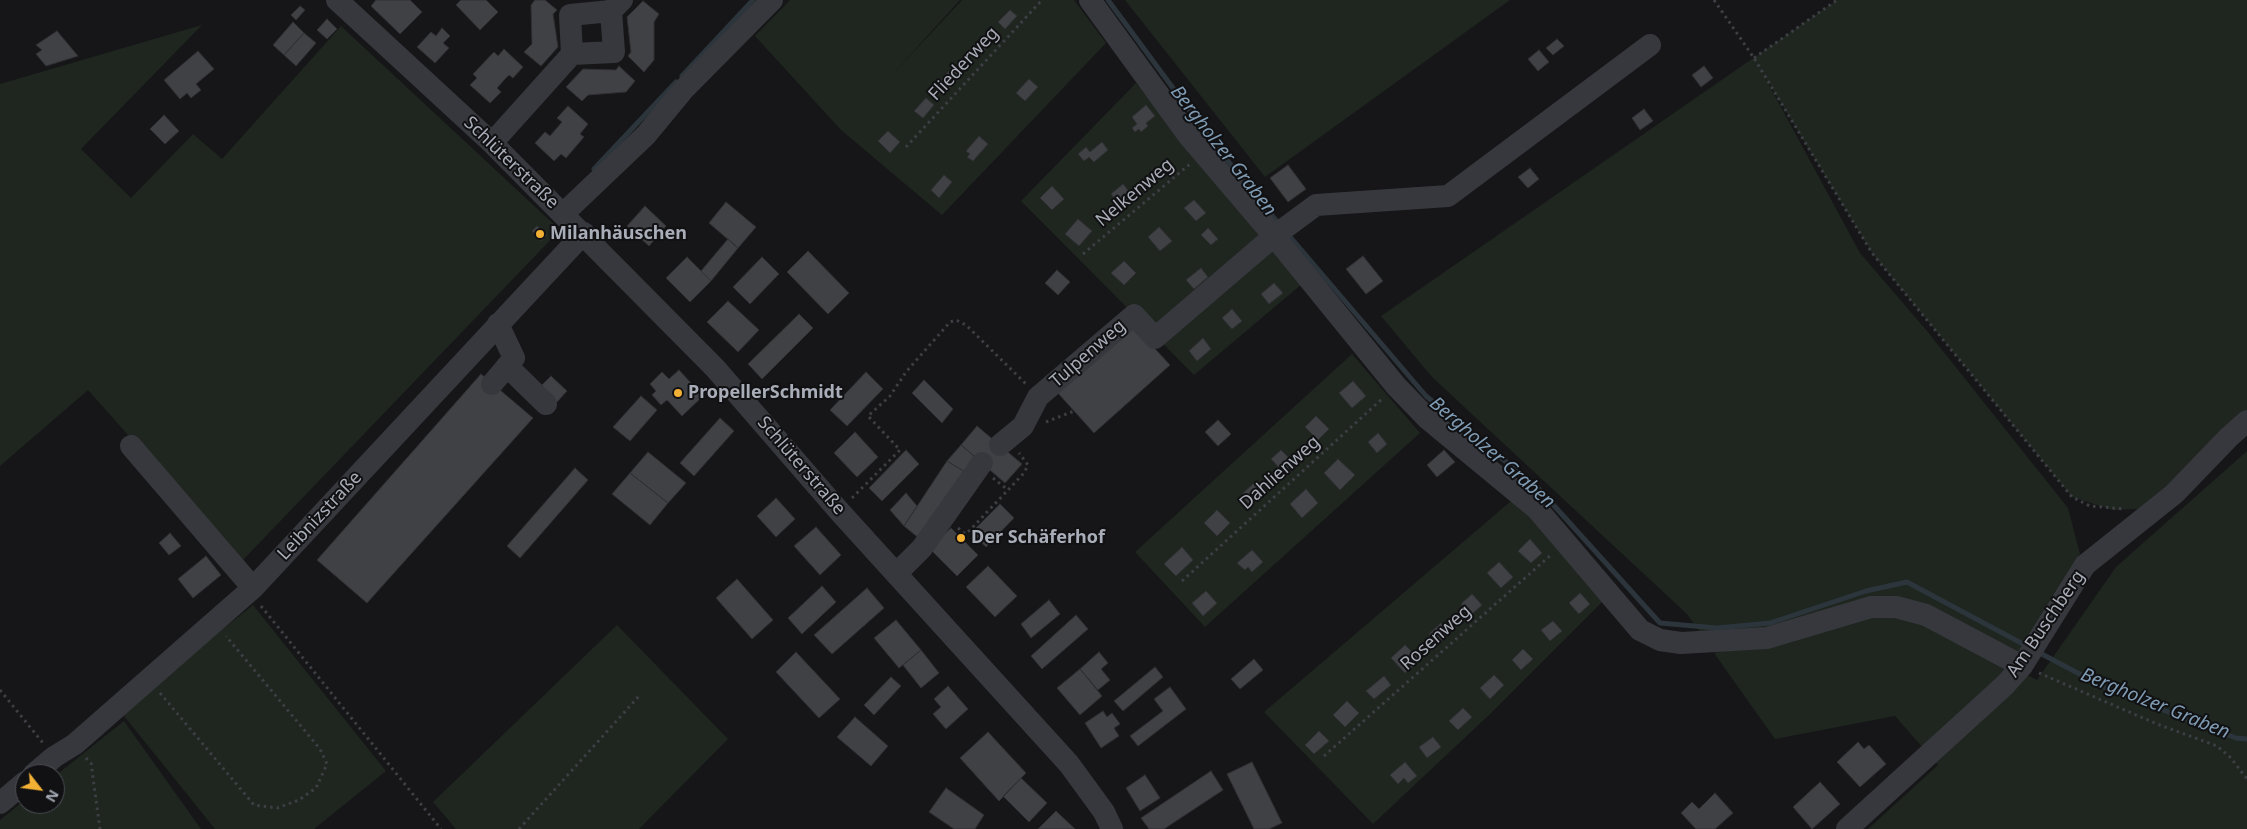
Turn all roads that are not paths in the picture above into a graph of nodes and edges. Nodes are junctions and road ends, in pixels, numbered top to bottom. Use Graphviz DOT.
graph roads {
  1 [pos="337,0"];
  2 [pos="772,0"];
  3 [pos="1090,0"];
  4 [pos="616,6"];
  5 [pos="1650,44"];
  6 [pos="572,54"];
  7 [pos="492,143"];
  8 [pos="563,214"];
  9 [pos="584,234"];
  10 [pos="1274,236"];
  11 [pos="498,324"];
  12 [pos="507,366"];
  13 [pos="492,384"];
  14 [pos="546,404"];
  15 [pos="2247,421"];
  16 [pos="1003,443"];
  17 [pos="130,446"];
  18 [pos="981,465"];
  19 [pos="896,574"];
  20 [pos="251,590"];
  21 [pos="2022,666"];
  22 [pos="46,764"];
  23 [pos="15,790"];
  24 [pos="0,803"];
  25 [pos="1112,829"];
  26 [pos="1847,829"];
  1 -- 7 [label="street, Schlüterstraße"];
  2 -- 8 [label="street"];
  3 -- 10 [label="street"];
  4 -- 6 [label="street"];
  4 -- 6 [label="street"];
  5 -- 10 [label="street"];
  6 -- 7 [label="street"];
  7 -- 8 [label="street, Schlüterstraße"];
  8 -- 9 [label="street, Schlüterstraße"];
  9 -- 11 [label="street, Leibnizstraße"];
  9 -- 19 [label="street, Schlüterstraße"];
  10 -- 16 [label="street, Tulpenweg"];
  10 -- 21 [label="street"];
  11 -- 12 [label="street"];
  11 -- 20 [label="street, Leibnizstraße"];
  12 -- 13 [label="street"];
  12 -- 14 [label="street"];
  15 -- 21 [label="street, Am Buschberg"];
  17 -- 20 [label="street"];
  18 -- 19 [label="street"];
  19 -- 25 [label="street, Schlüterstraße"];
  20 -- 22 [label="street, Leibnizstraße"];
  21 -- 26 [label="street, Am Buschberg"];
  23 -- 24 [label="street"];
}
